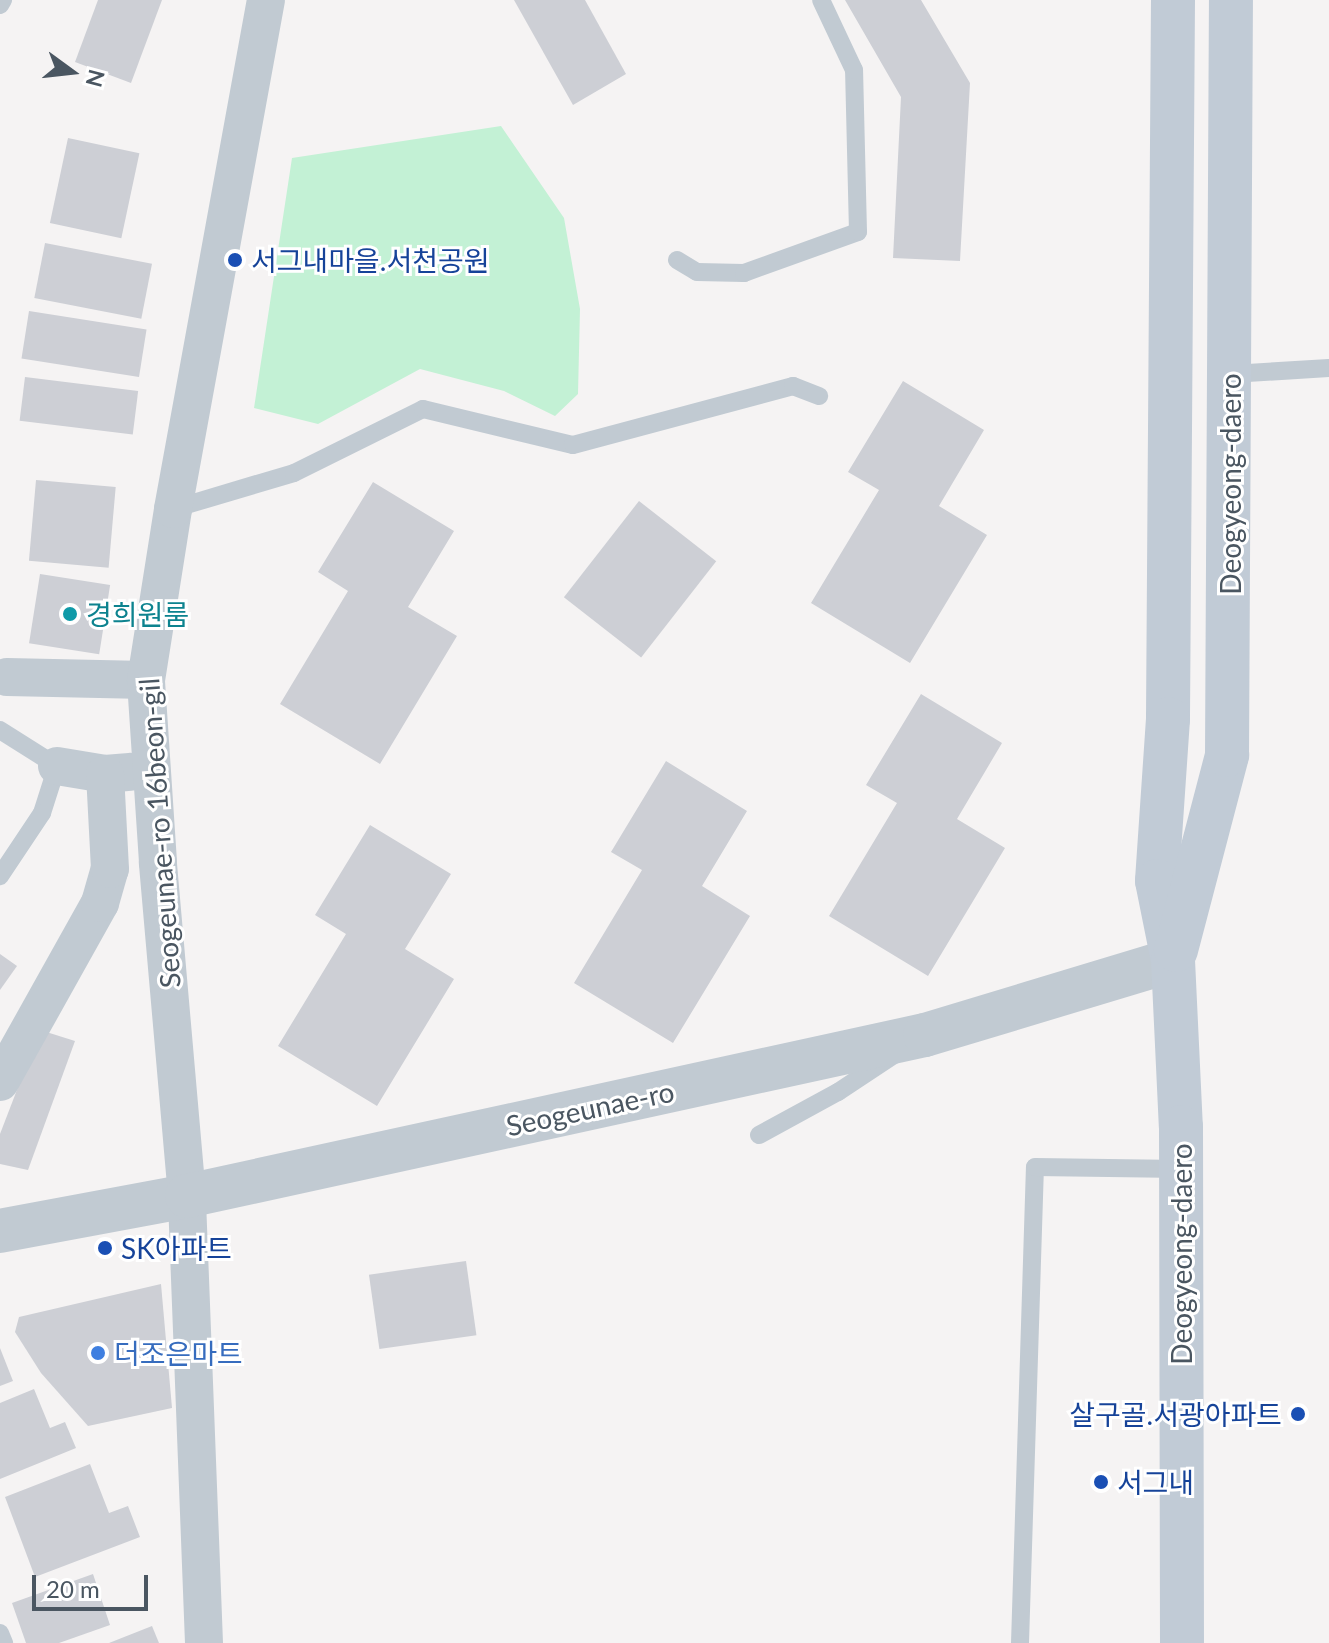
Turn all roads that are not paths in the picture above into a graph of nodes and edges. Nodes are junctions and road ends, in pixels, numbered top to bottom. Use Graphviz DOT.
graph roads {
  1 [pos="3,0"];
  2 [pos="266,0"];
  3 [pos="821,0"];
  4 [pos="1173,0"];
  5 [pos="1231,0"];
  6 [pos="0,5"];
  7 [pos="677,260"];
  8 [pos="1329,368"];
  9 [pos="1231,374"];
  10 [pos="819,396"];
  11 [pos="173,509"];
  12 [pos="7,677"];
  13 [pos="146,680"];
  14 [pos="0,730"];
  15 [pos="57,766"];
  16 [pos="153,770"];
  17 [pos="105,774"];
  18 [pos="158,862"];
  19 [pos="110,869"];
  20 [pos="0,876"];
  21 [pos="1173,960"];
  22 [pos="925,1035"];
  23 [pos="0,1082"];
  24 [pos="759,1135"];
  25 [pos="1182,1169"];
  26 [pos="187,1196"];
  27 [pos="0,1231"];
  28 [pos="0,1633"];
  29 [pos="4,1643"];
  30 [pos="204,1643"];
  31 [pos="1020,1643"];
  32 [pos="1182,1643"];
  1 -- 6 [label="lane"];
  2 -- 11 [label="street, Seogeunae-ro 16beon-gil"];
  3 -- 7 [label="lane"];
  4 -- 21 [label="main road, Deogyeong-daero"];
  5 -- 9 [label="main road, Deogyeong-daero"];
  8 -- 9 [label="lane"];
  9 -- 21 [label="main road, Deogyeong-daero"];
  10 -- 11 [label="lane"];
  11 -- 13 [label="street, Seogeunae-ro 16beon-gil"];
  12 -- 13 [label="street"];
  13 -- 16 [label="street, Seogeunae-ro 16beon-gil"];
  14 -- 15 [label="lane"];
  15 -- 17 [label="street"];
  15 -- 20 [label="lane"];
  16 -- 17 [label="street"];
  16 -- 18 [label="street, Seogeunae-ro 16beon-gil"];
  17 -- 19 [label="street"];
  18 -- 19 [label="street"];
  18 -- 26 [label="street, Seogeunae-ro 16beon-gil"];
  19 -- 23 [label="street"];
  21 -- 22 [label="street, Seogeunae-ro"];
  21 -- 25 [label="main road, Deogyeong-daero"];
  22 -- 24 [label="lane"];
  22 -- 26 [label="street, Seogeunae-ro"];
  25 -- 31 [label="lane"];
  25 -- 32 [label="main road, Deogyeong-daero"];
  26 -- 27 [label="street, Seogeunae-ro"];
  26 -- 30 [label="street, Seogeunae-ro 16beon-gil"];
  28 -- 29 [label="lane"];
}
